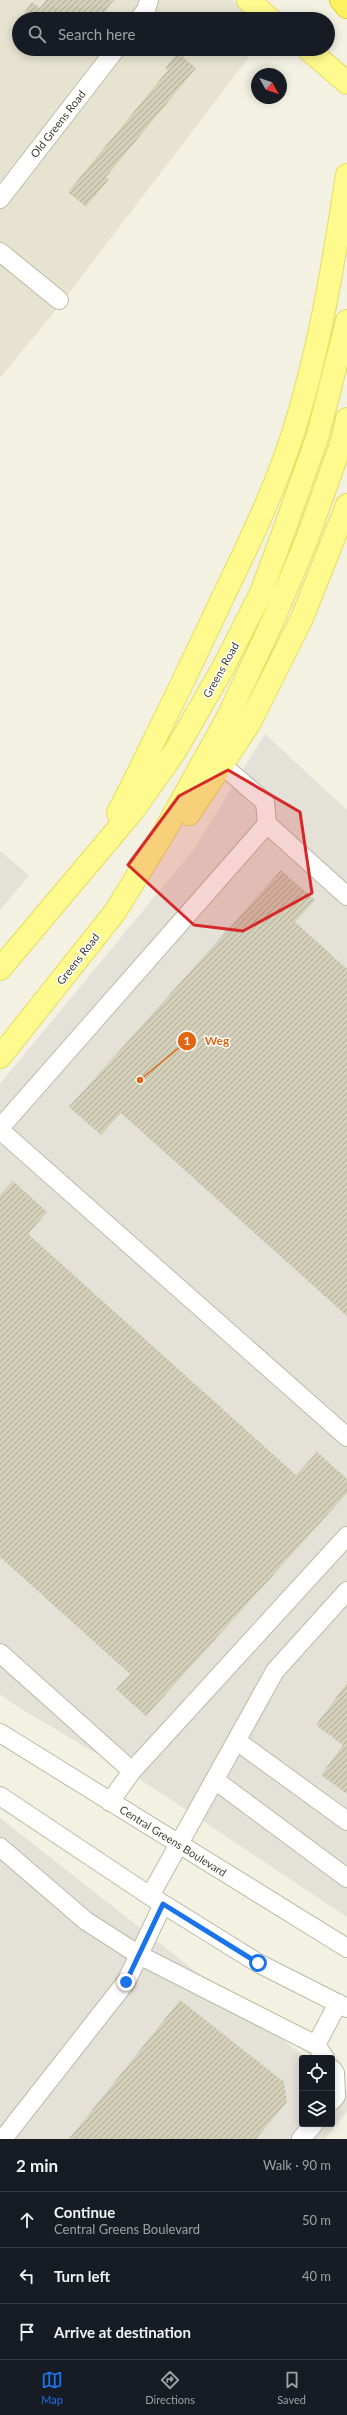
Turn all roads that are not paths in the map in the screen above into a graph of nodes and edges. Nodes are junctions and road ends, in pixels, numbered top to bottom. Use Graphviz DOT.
graph roads {
  1 [pos="149,0"];
  2 [pos="248,0"];
  3 [pos="341,0"];
  4 [pos="347,7"];
  5 [pos="144,12"];
  6 [pos="262,12"];
  7 [pos="111,56"];
  8 [pos="316,56"];
  9 [pos="347,83"];
  10 [pos="347,175"];
  11 [pos="0,199"];
  12 [pos="345,203"];
  13 [pos="0,252"];
  14 [pos="59,300"];
  15 [pos="347,321"];
  16 [pos="347,419"];
  17 [pos="347,505"];
  18 [pos="222,764"];
  19 [pos="267,824"];
  20 [pos="94,859"];
  21 [pos="347,896"];
  22 [pos="115,912"];
  23 [pos="1,967"];
  24 [pos="0,1057"];
  25 [pos="2,1136"];
  26 [pos="347,1437"];
  27 [pos="347,1536"];
  28 [pos="347,1591"];
  29 [pos="0,1653"];
  30 [pos="0,1733"];
  31 [pos="237,1741"];
  32 [pos="132,1771"];
  33 [pos="215,1780"];
  34 [pos="0,1796"];
  35 [pos="110,1802"];
  36 [pos="347,1821"];
  37 [pos="179,1845"];
  38 [pos="0,1847"];
  39 [pos="347,1878"];
  40 [pos="156,1900"];
  41 [pos="347,1948"];
  42 [pos="139,1955"];
  43 [pos="343,2006"];
  44 [pos="321,2052"];
  45 [pos="335,2073"];
  46 [pos="335,2097"];
  47 [pos="311,2127"];
  48 [pos="3,2139"];
  49 [pos="301,2139"];
  1 -- 5 [label="street"];
  2 -- 6 [label="main road"];
  3 -- 4 [label="highway"];
  7 -- 11 [label="street, Old Greens Road"];
  8 -- 9 [label="main road"];
  10 -- 12 [label="main road"];
  12 -- 20 [label="main road"];
  13 -- 14 [label="street"];
  15 -- 20 [label="main road, Greens Road"];
  16 -- 22 [label="main road, Greens Road"];
  17 -- 18 [label="main road"];
  18 -- 19 [label="street"];
  18 -- 22 [label="main road"];
  19 -- 21 [label="street"];
  19 -- 25 [label="street"];
  20 -- 23 [label="main road, Greens Road"];
  22 -- 24 [label="main road, Greens Road"];
  25 -- 26 [label="street"];
  27 -- 32 [label="street"];
  28 -- 31 [label="street"];
  29 -- 32 [label="street"];
  30 -- 35 [label="street, Central Greens Boulevard"];
  31 -- 33 [label="street"];
  31 -- 36 [label="street"];
  32 -- 35 [label="street"];
  33 -- 37 [label="street"];
  33 -- 39 [label="street"];
  34 -- 40 [label="street"];
  35 -- 37 [label="street, Central Greens Boulevard"];
  37 -- 40 [label="street"];
  37 -- 41 [label="street, Central Greens Boulevard"];
  38 -- 42 [label="street"];
  40 -- 42 [label="street"];
  40 -- 43 [label="street"];
  42 -- 44 [label="street"];
  42 -- 48 [label="street"];
  43 -- 44 [label="street"];
  45 -- 46 [label="street"];
  47 -- 49 [label="street"];
}
